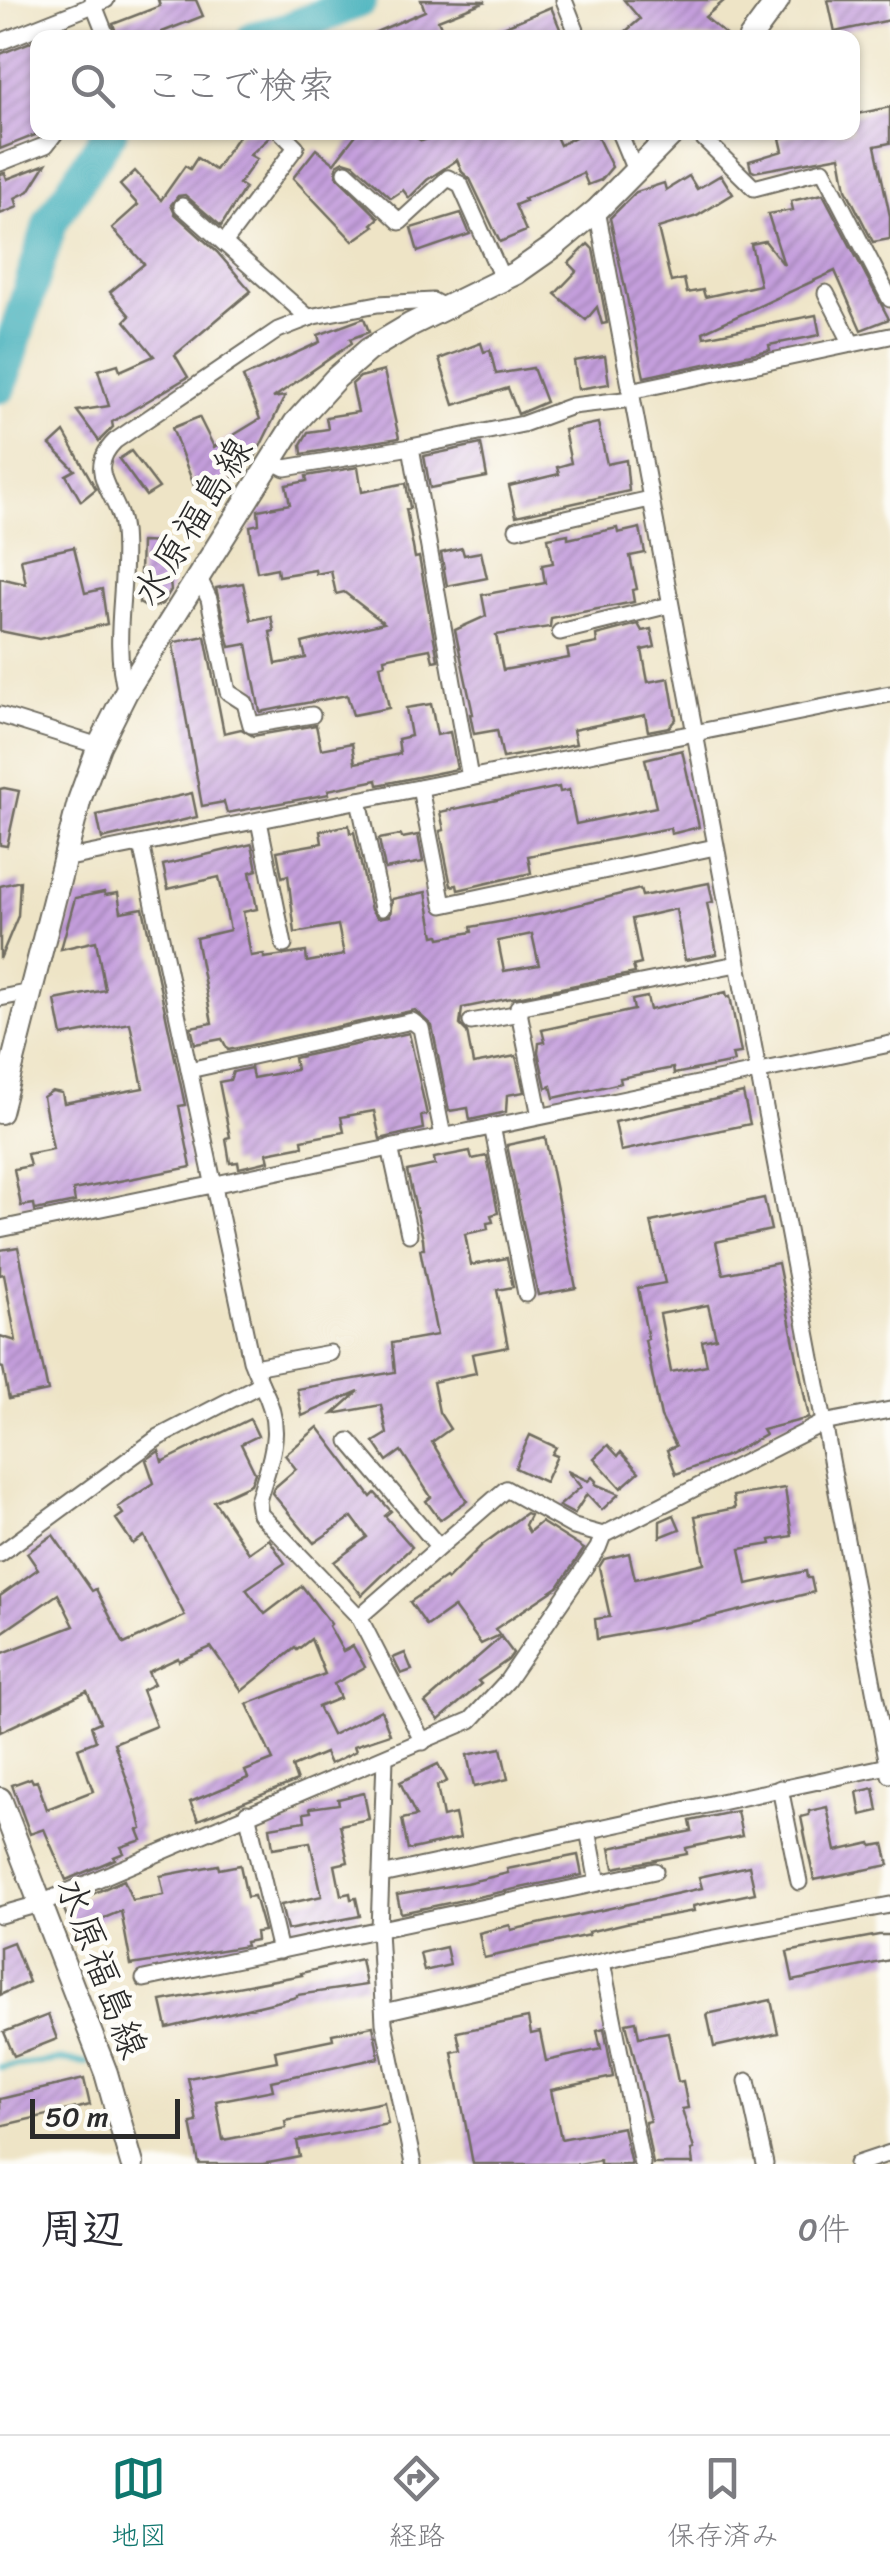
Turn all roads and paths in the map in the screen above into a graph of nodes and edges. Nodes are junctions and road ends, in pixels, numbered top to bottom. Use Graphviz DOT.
graph roads {
  1 [pos="564,0"];
  2 [pos="778,0"];
  3 [pos="97,2"];
  4 [pos="105,30"];
  5 [pos="576,30"];
  6 [pos="756,30"];
  7 [pos="0,42"];
  8 [pos="50,140"];
  9 [pos="289,140"];
  10 [pos="622,140"];
  11 [pos="667,140"];
  12 [pos="704,140"];
  13 [pos="0,163"];
  14 [pos="346,172"];
  15 [pos="636,173"];
  16 [pos="182,206"];
  17 [pos="596,210"];
  18 [pos="224,242"];
  19 [pos="503,280"];
  20 [pos="826,292"];
  21 [pos="890,299"];
  22 [pos="446,308"];
  23 [pos="309,318"];
  24 [pos="890,336"];
  25 [pos="852,344"];
  26 [pos="631,395"];
  27 [pos="411,446"];
  28 [pos="272,460"];
  29 [pos="650,499"];
  30 [pos="517,528"];
  31 [pos="198,578"];
  32 [pos="670,605"];
  33 [pos="560,632"];
  34 [pos="126,692"];
  35 [pos="890,694"];
  36 [pos="0,715"];
  37 [pos="312,715"];
  38 [pos="694,733"];
  39 [pos="99,746"];
  40 [pos="470,778"];
  41 [pos="420,788"];
  42 [pos="360,800"];
  43 [pos="260,821"];
  44 [pos="141,844"];
  45 [pos="715,847"];
  46 [pos="64,859"];
  47 [pos="382,908"];
  48 [pos="284,945"];
  49 [pos="737,964"];
  50 [pos="30,992"];
  51 [pos="0,998"];
  52 [pos="520,1013"];
  53 [pos="471,1022"];
  54 [pos="890,1044"];
  55 [pos="189,1070"];
  56 [pos="756,1071"];
  57 [pos="0,1112"];
  58 [pos="540,1116"];
  59 [pos="492,1126"];
  60 [pos="444,1136"];
  61 [pos="390,1148"];
  62 [pos="213,1184"];
  63 [pos="0,1229"];
  64 [pos="409,1234"];
  65 [pos="526,1294"];
  66 [pos="330,1353"];
  67 [pos="254,1368"];
  68 [pos="261,1384"];
  69 [pos="890,1410"];
  70 [pos="823,1423"];
  71 [pos="348,1441"];
  72 [pos="604,1535"];
  73 [pos="438,1546"];
  74 [pos="0,1554"];
  75 [pos="359,1617"];
  76 [pos="423,1742"];
  77 [pos="385,1758"];
  78 [pos="889,1771"];
  79 [pos="780,1788"];
  80 [pos="0,1799"];
  81 [pos="248,1813"];
  82 [pos="588,1830"];
  83 [pos="655,1871"];
  84 [pos="381,1875"];
  85 [pos="799,1882"];
  86 [pos="598,1883"];
  87 [pos="39,1904"];
  88 [pos="890,1905"];
  89 [pos="0,1915"];
  90 [pos="379,1930"];
  91 [pos="280,1951"];
  92 [pos="602,1962"];
  93 [pos="144,1979"];
  94 [pos="384,2012"];
  95 [pos="747,2081"];
  96 [pos="890,2153"];
  97 [pos="132,2164"];
  98 [pos="413,2164"];
  99 [pos="642,2164"];
  100 [pos="764,2164"];
  101 [pos="857,2164"];
  1 -- 5 [label="street"];
  2 -- 6 [label="main road"];
  3 -- 4 [label="street"];
  3 -- 7 [label="street"];
  8 -- 13 [label="street"];
  9 -- 18 [label="street"];
  10 -- 15 [label="street"];
  11 -- 15 [label="main road, 水原福島線"];
  12 -- 21 [label="street"];
  14 -- 19 [label="street"];
  15 -- 17 [label="main road, 水原福島線"];
  16 -- 18 [label="street"];
  17 -- 19 [label="main road, 水原福島線"];
  17 -- 26 [label="street"];
  18 -- 23 [label="street"];
  19 -- 22 [label="main road, 水原福島線"];
  20 -- 25 [label="street"];
  22 -- 23 [label="street"];
  22 -- 28 [label="main road, 水原福島線"];
  23 -- 34 [label="street"];
  24 -- 25 [label="street"];
  25 -- 26 [label="street"];
  26 -- 27 [label="street"];
  26 -- 29 [label="street"];
  27 -- 28 [label="street"];
  27 -- 40 [label="street"];
  28 -- 31 [label="main road, 水原福島線"];
  29 -- 30 [label="street"];
  29 -- 32 [label="street"];
  31 -- 34 [label="main road, 水原福島線"];
  31 -- 37 [label="street"];
  32 -- 33 [label="street"];
  32 -- 38 [label="street"];
  34 -- 39 [label="main road, 水原福島線"];
  35 -- 38 [label="street"];
  36 -- 39 [label="street"];
  38 -- 40 [label="street"];
  38 -- 45 [label="street"];
  39 -- 46 [label="main road, 水原福島線"];
  40 -- 41 [label="street"];
  41 -- 42 [label="street"];
  41 -- 45 [label="street"];
  42 -- 43 [label="street"];
  42 -- 47 [label="street"];
  43 -- 44 [label="street"];
  43 -- 48 [label="street"];
  44 -- 46 [label="street"];
  44 -- 55 [label="street"];
  45 -- 49 [label="street"];
  46 -- 50 [label="main road, 水原福島線"];
  49 -- 52 [label="street"];
  49 -- 56 [label="street"];
  50 -- 51 [label="street"];
  50 -- 57 [label="main road, 水原福島線"];
  52 -- 53 [label="street"];
  52 -- 58 [label="street"];
  54 -- 56 [label="street"];
  55 -- 60 [label="street"];
  55 -- 62 [label="street"];
  56 -- 58 [label="street"];
  56 -- 70 [label="street"];
  58 -- 59 [label="street"];
  59 -- 60 [label="street"];
  59 -- 65 [label="street"];
  60 -- 61 [label="street"];
  61 -- 62 [label="street"];
  61 -- 64 [label="street"];
  62 -- 63 [label="street"];
  62 -- 67 [label="street"];
  66 -- 67 [label="street"];
  67 -- 68 [label="street"];
  68 -- 74 [label="street"];
  68 -- 75 [label="street"];
  69 -- 70 [label="street"];
  70 -- 72 [label="street"];
  70 -- 78 [label="street"];
  71 -- 73 [label="street"];
  72 -- 73 [label="street"];
  72 -- 76 [label="street"];
  73 -- 75 [label="street"];
  75 -- 76 [label="street"];
  76 -- 77 [label="street"];
  77 -- 81 [label="street"];
  77 -- 84 [label="street"];
  78 -- 79 [label="street"];
  79 -- 82 [label="street"];
  79 -- 85 [label="street"];
  80 -- 87 [label="main road, 水原福島線"];
  81 -- 87 [label="street"];
  81 -- 91 [label="street"];
  82 -- 84 [label="street"];
  82 -- 86 [label="street"];
  83 -- 86 [label="street"];
  84 -- 90 [label="street"];
  86 -- 90 [label="street"];
  87 -- 89 [label="street"];
  87 -- 97 [label="main road, 水原福島線"];
  88 -- 92 [label="street"];
  90 -- 91 [label="street"];
  90 -- 94 [label="street"];
  91 -- 93 [label="street"];
  92 -- 94 [label="street"];
  92 -- 99 [label="street"];
  94 -- 98 [label="street"];
  95 -- 100 [label="street"];
  96 -- 101 [label="street"];
}
